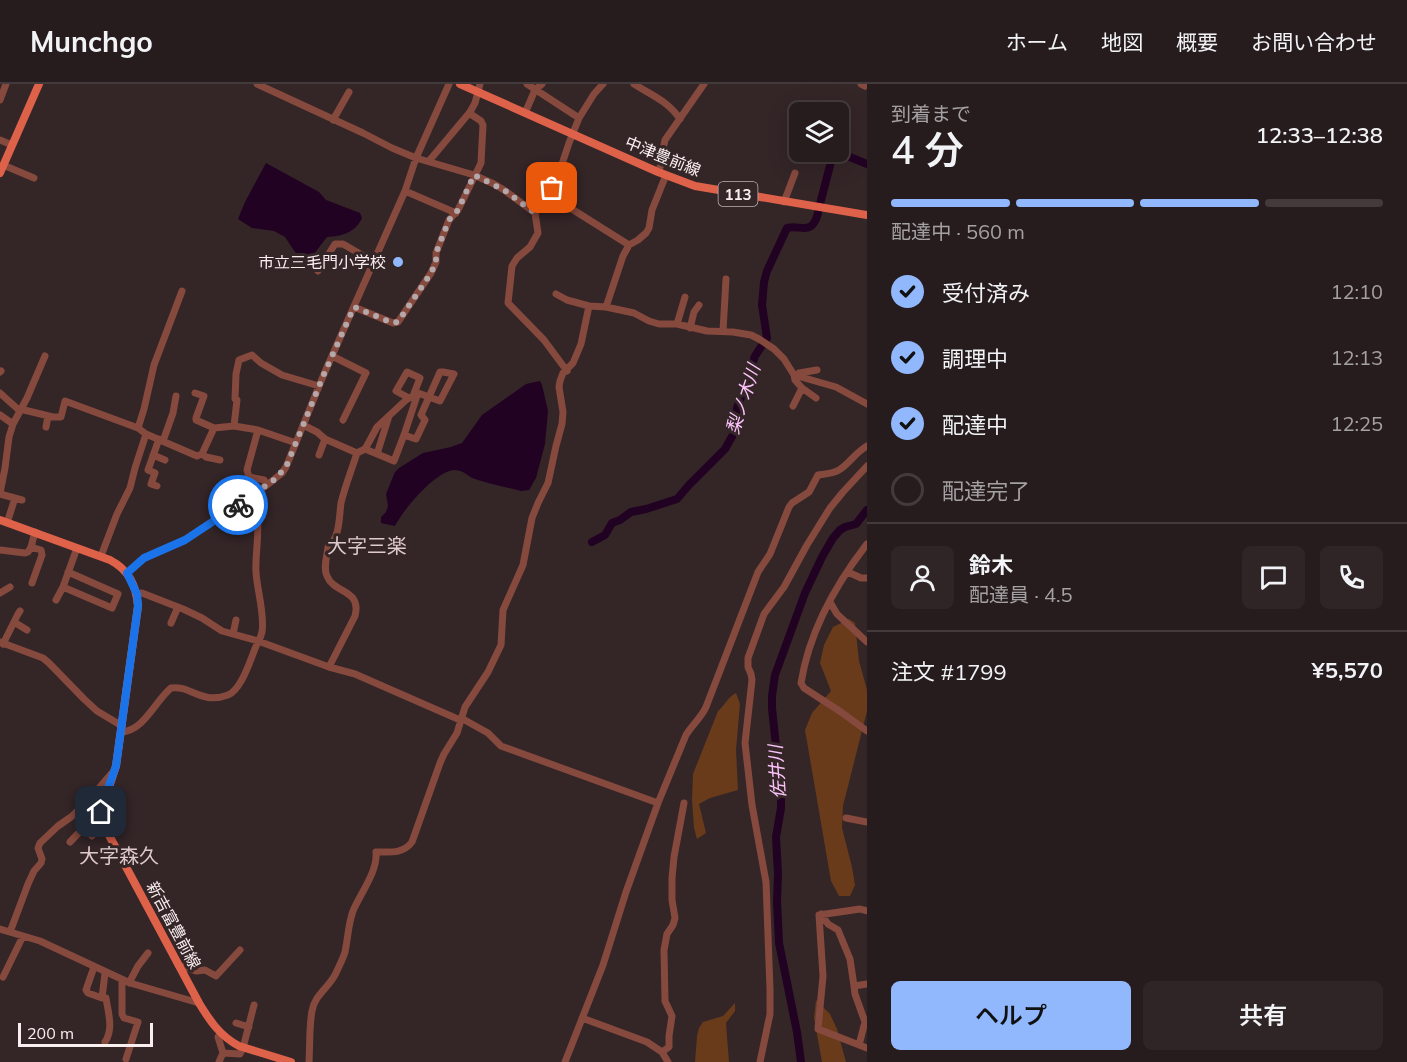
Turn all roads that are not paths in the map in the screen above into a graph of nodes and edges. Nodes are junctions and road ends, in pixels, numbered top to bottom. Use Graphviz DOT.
graph roads {
  1 [pos="6,84"];
  2 [pos="39,84"];
  3 [pos="448,84"];
  4 [pos="460,84"];
  5 [pos="527,84"];
  6 [pos="542,84"];
  7 [pos="603,84"];
  8 [pos="634,84"];
  9 [pos="704,84"];
  10 [pos="259,85"];
  11 [pos="479,88"];
  12 [pos="535,90"];
  13 [pos="349,92"];
  14 [pos="0,100"];
  15 [pos="469,113"];
  16 [pos="525,113"];
  17 [pos="579,118"];
  18 [pos="680,119"];
  19 [pos="333,120"];
  20 [pos="572,135"];
  21 [pos="0,140"];
  22 [pos="12,145"];
  23 [pos="416,158"];
  24 [pos="429,161"];
  25 [pos="2,169"];
  26 [pos="795,173"];
  27 [pos="662,174"];
  28 [pos="474,175"];
  29 [pos="34,178"];
  30 [pos="405,191"];
  31 [pos="548,194"];
  32 [pos="784,202"];
  33 [pos="456,213"];
  34 [pos="535,213"];
  35 [pos="867,215"];
  36 [pos="629,245"];
  37 [pos="374,262"];
  38 [pos="318,271"];
  39 [pos="726,279"];
  40 [pos="182,291"];
  41 [pos="556,294"];
  42 [pos="685,297"];
  43 [pos="699,305"];
  44 [pos="589,306"];
  45 [pos="354,307"];
  46 [pos="606,307"];
  47 [pos="677,324"];
  48 [pos="690,328"];
  49 [pos="723,331"];
  50 [pos="45,356"];
  51 [pos="332,356"];
  52 [pos="567,370"];
  53 [pos="817,370"];
  54 [pos="795,375"];
  55 [pos="319,386"];
  56 [pos="802,388"];
  57 [pos="0,393"];
  58 [pos="195,393"];
  59 [pos="413,395"];
  60 [pos="176,396"];
  61 [pos="816,398"];
  62 [pos="867,404"];
  63 [pos="793,406"];
  64 [pos="20,410"];
  65 [pos="392,413"];
  66 [pos="0,415"];
  67 [pos="48,416"];
  68 [pos="409,417"];
  69 [pos="343,420"];
  70 [pos="13,424"];
  71 [pos="303,425"];
  72 [pos="234,426"];
  73 [pos="46,427"];
  74 [pos="138,428"];
  75 [pos="214,428"];
  76 [pos="258,430"];
  77 [pos="146,434"];
  78 [pos="404,435"];
  79 [pos="325,439"];
  80 [pos="161,440"];
  81 [pos="296,443"];
  82 [pos="867,446"];
  83 [pos="364,448"];
  84 [pos="357,453"];
  85 [pos="202,454"];
  86 [pos="377,454"];
  87 [pos="153,455"];
  88 [pos="319,455"];
  89 [pos="165,460"];
  90 [pos="220,460"];
  91 [pos="3,464"];
  92 [pos="867,466"];
  93 [pos="267,485"];
  94 [pos="157,486"];
  95 [pos="0,493"];
  96 [pos="252,495"];
  97 [pos="4,522"];
  98 [pos="35,532"];
  99 [pos="31,547"];
  100 [pos="867,547"];
  101 [pos="77,548"];
  102 [pos="0,550"];
  103 [pos="101,556"];
  104 [pos="867,558"];
  105 [pos="68,572"];
  106 [pos="848,572"];
  107 [pos="127,573"];
  108 [pos="867,578"];
  109 [pos="32,584"];
  110 [pos="10,587"];
  111 [pos="63,587"];
  112 [pos="0,593"];
  113 [pos="137,594"];
  114 [pos="56,600"];
  115 [pos="830,602"];
  116 [pos="178,607"];
  117 [pos="20,611"];
  118 [pos="236,620"];
  119 [pos="14,622"];
  120 [pos="171,623"];
  121 [pos="27,630"];
  122 [pos="233,634"];
  123 [pos="258,641"];
  124 [pos="867,642"];
  125 [pos="2,643"];
  126 [pos="329,667"];
  127 [pos="461,719"];
  128 [pos="122,729"];
  129 [pos="867,731"];
  130 [pos="114,772"];
  131 [pos="88,801"];
  132 [pos="658,803"];
  133 [pos="684,803"];
  134 [pos="102,808"];
  135 [pos="846,818"];
  136 [pos="102,819"];
  137 [pos="867,822"];
  138 [pos="84,827"];
  139 [pos="92,836"];
  140 [pos="70,842"];
  141 [pos="867,911"];
  142 [pos="821,914"];
  143 [pos="0,929"];
  144 [pos="10,932"];
  145 [pos="23,936"];
  146 [pos="240,950"];
  147 [pos="148,953"];
  148 [pos="178,965"];
  149 [pos="94,967"];
  150 [pos="105,972"];
  151 [pos="3,977"];
  152 [pos="126,981"];
  153 [pos="867,984"];
  154 [pos="854,986"];
  155 [pos="102,998"];
  156 [pos="199,1003"];
  157 [pos="254,1005"];
  158 [pos="582,1018"];
  159 [pos="236,1023"];
  160 [pos="249,1027"];
  161 [pos="220,1033"];
  162 [pos="105,1042"];
  163 [pos="859,1045"];
  164 [pos="243,1048"];
  165 [pos="867,1048"];
  166 [pos="662,1052"];
  167 [pos="223,1053"];
  168 [pos="126,1059"];
  169 [pos="219,1062"];
  170 [pos="291,1062"];
  171 [pos="309,1062"];
  172 [pos="565,1062"];
  173 [pos="668,1062"];
  174 [pos="760,1062"];
  1 -- 14 [label="street"];
  2 -- 22 [label="main road"];
  3 -- 23 [label="street"];
  4 -- 11 [label="main road, 中津豊前線 / 113"];
  5 -- 12 [label="street"];
  6 -- 12 [label="street"];
  7 -- 17 [label="street"];
  8 -- 18 [label="street"];
  9 -- 18 [label="street"];
  10 -- 19 [label="street"];
  11 -- 15 [label="street"];
  11 -- 16 [label="main road, 中津豊前線 / 113"];
  12 -- 16 [label="street"];
  12 -- 17 [label="street"];
  13 -- 19 [label="street"];
  15 -- 24 [label="street"];
  15 -- 28 [label="street"];
  16 -- 20 [label="main road, 中津豊前線 / 113"];
  17 -- 20 [label="street"];
  18 -- 27 [label="street"];
  19 -- 23 [label="street"];
  20 -- 27 [label="main road, 中津豊前線 / 113"];
  20 -- 31 [label="street"];
  21 -- 22 [label="street"];
  22 -- 25 [label="main road"];
  23 -- 24 [label="street"];
  23 -- 30 [label="street"];
  24 -- 28 [label="street"];
  25 -- 29 [label="street"];
  26 -- 32 [label="street"];
  27 -- 32 [label="main road, 中津豊前線 / 113"];
  27 -- 36 [label="street"];
  28 -- 33 [label="street"];
  28 -- 34 [label="street"];
  30 -- 33 [label="street"];
  30 -- 37 [label="street"];
  31 -- 34 [label="street"];
  31 -- 36 [label="street"];
  32 -- 35 [label="main road, 中津豊前線 / 113"];
  33 -- 45 [label="street"];
  34 -- 52 [label="street"];
  36 -- 46 [label="street"];
  37 -- 38 [label="street"];
  37 -- 45 [label="street"];
  39 -- 49 [label="street"];
  40 -- 74 [label="street"];
  41 -- 44 [label="street"];
  42 -- 47 [label="street"];
  43 -- 48 [label="street"];
  44 -- 46 [label="street"];
  44 -- 52 [label="street"];
  45 -- 51 [label="street"];
  46 -- 47 [label="street"];
  47 -- 48 [label="street"];
  48 -- 49 [label="street"];
  49 -- 54 [label="street"];
  50 -- 64 [label="street"];
  51 -- 55 [label="street"];
  51 -- 69 [label="street"];
  52 -- 127 [label="street"];
  53 -- 54 [label="street"];
  54 -- 56 [label="street"];
  54 -- 62 [label="street"];
  55 -- 71 [label="street"];
  55 -- 72 [label="street"];
  56 -- 61 [label="street"];
  56 -- 63 [label="street"];
  57 -- 64 [label="street"];
  58 -- 75 [label="street"];
  59 -- 65 [label="street"];
  59 -- 68 [label="street"];
  59 -- 78 [label="street"];
  60 -- 80 [label="street"];
  64 -- 67 [label="street"];
  64 -- 70 [label="street"];
  65 -- 68 [label="street"];
  65 -- 83 [label="street"];
  65 -- 86 [label="street"];
  66 -- 70 [label="street"];
  67 -- 73 [label="street"];
  67 -- 74 [label="street"];
  68 -- 78 [label="street"];
  70 -- 91 [label="street"];
  71 -- 79 [label="street"];
  71 -- 81 [label="street"];
  72 -- 75 [label="street"];
  72 -- 76 [label="street"];
  74 -- 77 [label="street"];
  75 -- 85 [label="street"];
  76 -- 81 [label="street"];
  76 -- 93 [label="street"];
  77 -- 80 [label="street"];
  77 -- 103 [label="street"];
  78 -- 86 [label="street"];
  79 -- 84 [label="street"];
  79 -- 88 [label="street"];
  80 -- 85 [label="street"];
  80 -- 87 [label="street"];
  81 -- 93 [label="street"];
  82 -- 132 [label="street"];
  83 -- 84 [label="street"];
  83 -- 86 [label="street"];
  84 -- 126 [label="street"];
  85 -- 90 [label="street"];
  87 -- 89 [label="street"];
  87 -- 94 [label="street"];
  91 -- 95 [label="street"];
  92 -- 174 [label="street"];
  93 -- 96 [label="street"];
  95 -- 97 [label="street"];
  96 -- 107 [label="street"];
  96 -- 123 [label="street"];
  97 -- 98 [label="main road"];
  98 -- 99 [label="street"];
  98 -- 101 [label="main road"];
  99 -- 102 [label="street"];
  99 -- 109 [label="street"];
  100 -- 104 [label="street"];
  100 -- 106 [label="street"];
  101 -- 103 [label="main road"];
  101 -- 105 [label="street"];
  103 -- 107 [label="main road"];
  105 -- 111 [label="street"];
  105 -- 111 [label="street"];
  106 -- 108 [label="street"];
  106 -- 115 [label="street"];
  107 -- 113 [label="main road, 新吉富豊前線"];
  110 -- 112 [label="street"];
  111 -- 114 [label="street"];
  113 -- 116 [label="street"];
  113 -- 128 [label="main road, 新吉富豊前線"];
  115 -- 124 [label="street"];
  115 -- 129 [label="street"];
  116 -- 120 [label="street"];
  116 -- 122 [label="street"];
  117 -- 119 [label="street"];
  118 -- 122 [label="street"];
  119 -- 121 [label="street"];
  119 -- 125 [label="street"];
  122 -- 123 [label="street"];
  123 -- 126 [label="street"];
  123 -- 128 [label="street"];
  125 -- 128 [label="street"];
  126 -- 127 [label="street"];
  127 -- 132 [label="street"];
  127 -- 171 [label="street"];
  128 -- 130 [label="main road, 新吉富豊前線"];
  130 -- 131 [label="street"];
  130 -- 134 [label="main road, 新吉富豊前線"];
  131 -- 134 [label="street"];
  131 -- 144 [label="street"];
  132 -- 158 [label="street"];
  133 -- 166 [label="street"];
  134 -- 136 [label="main road, 新吉富豊前線"];
  135 -- 137 [label="street"];
  136 -- 138 [label="street"];
  136 -- 148 [label="main road, 新吉富豊前線"];
  138 -- 139 [label="street"];
  138 -- 140 [label="street"];
  141 -- 142 [label="street"];
  142 -- 154 [label="street"];
  142 -- 163 [label="street"];
  143 -- 144 [label="street"];
  144 -- 145 [label="street"];
  145 -- 149 [label="street"];
  145 -- 151 [label="street"];
  146 -- 148 [label="street"];
  147 -- 152 [label="street"];
  148 -- 156 [label="main road, 新吉富豊前線"];
  149 -- 150 [label="street"];
  149 -- 155 [label="street"];
  150 -- 152 [label="street"];
  150 -- 155 [label="street"];
  152 -- 156 [label="street"];
  152 -- 168 [label="street"];
  153 -- 154 [label="street"];
  154 -- 163 [label="street"];
  155 -- 162 [label="street"];
  156 -- 161 [label="main road, 新吉富豊前線"];
  157 -- 160 [label="street"];
  158 -- 166 [label="street"];
  158 -- 172 [label="street"];
  159 -- 160 [label="street"];
  160 -- 164 [label="street"];
  161 -- 164 [label="main road, 新吉富豊前線"];
  161 -- 167 [label="street"];
  163 -- 165 [label="street"];
  164 -- 167 [label="street"];
  164 -- 170 [label="main road, 新吉富豊前線"];
  166 -- 173 [label="street"];
  167 -- 169 [label="street"];
}
